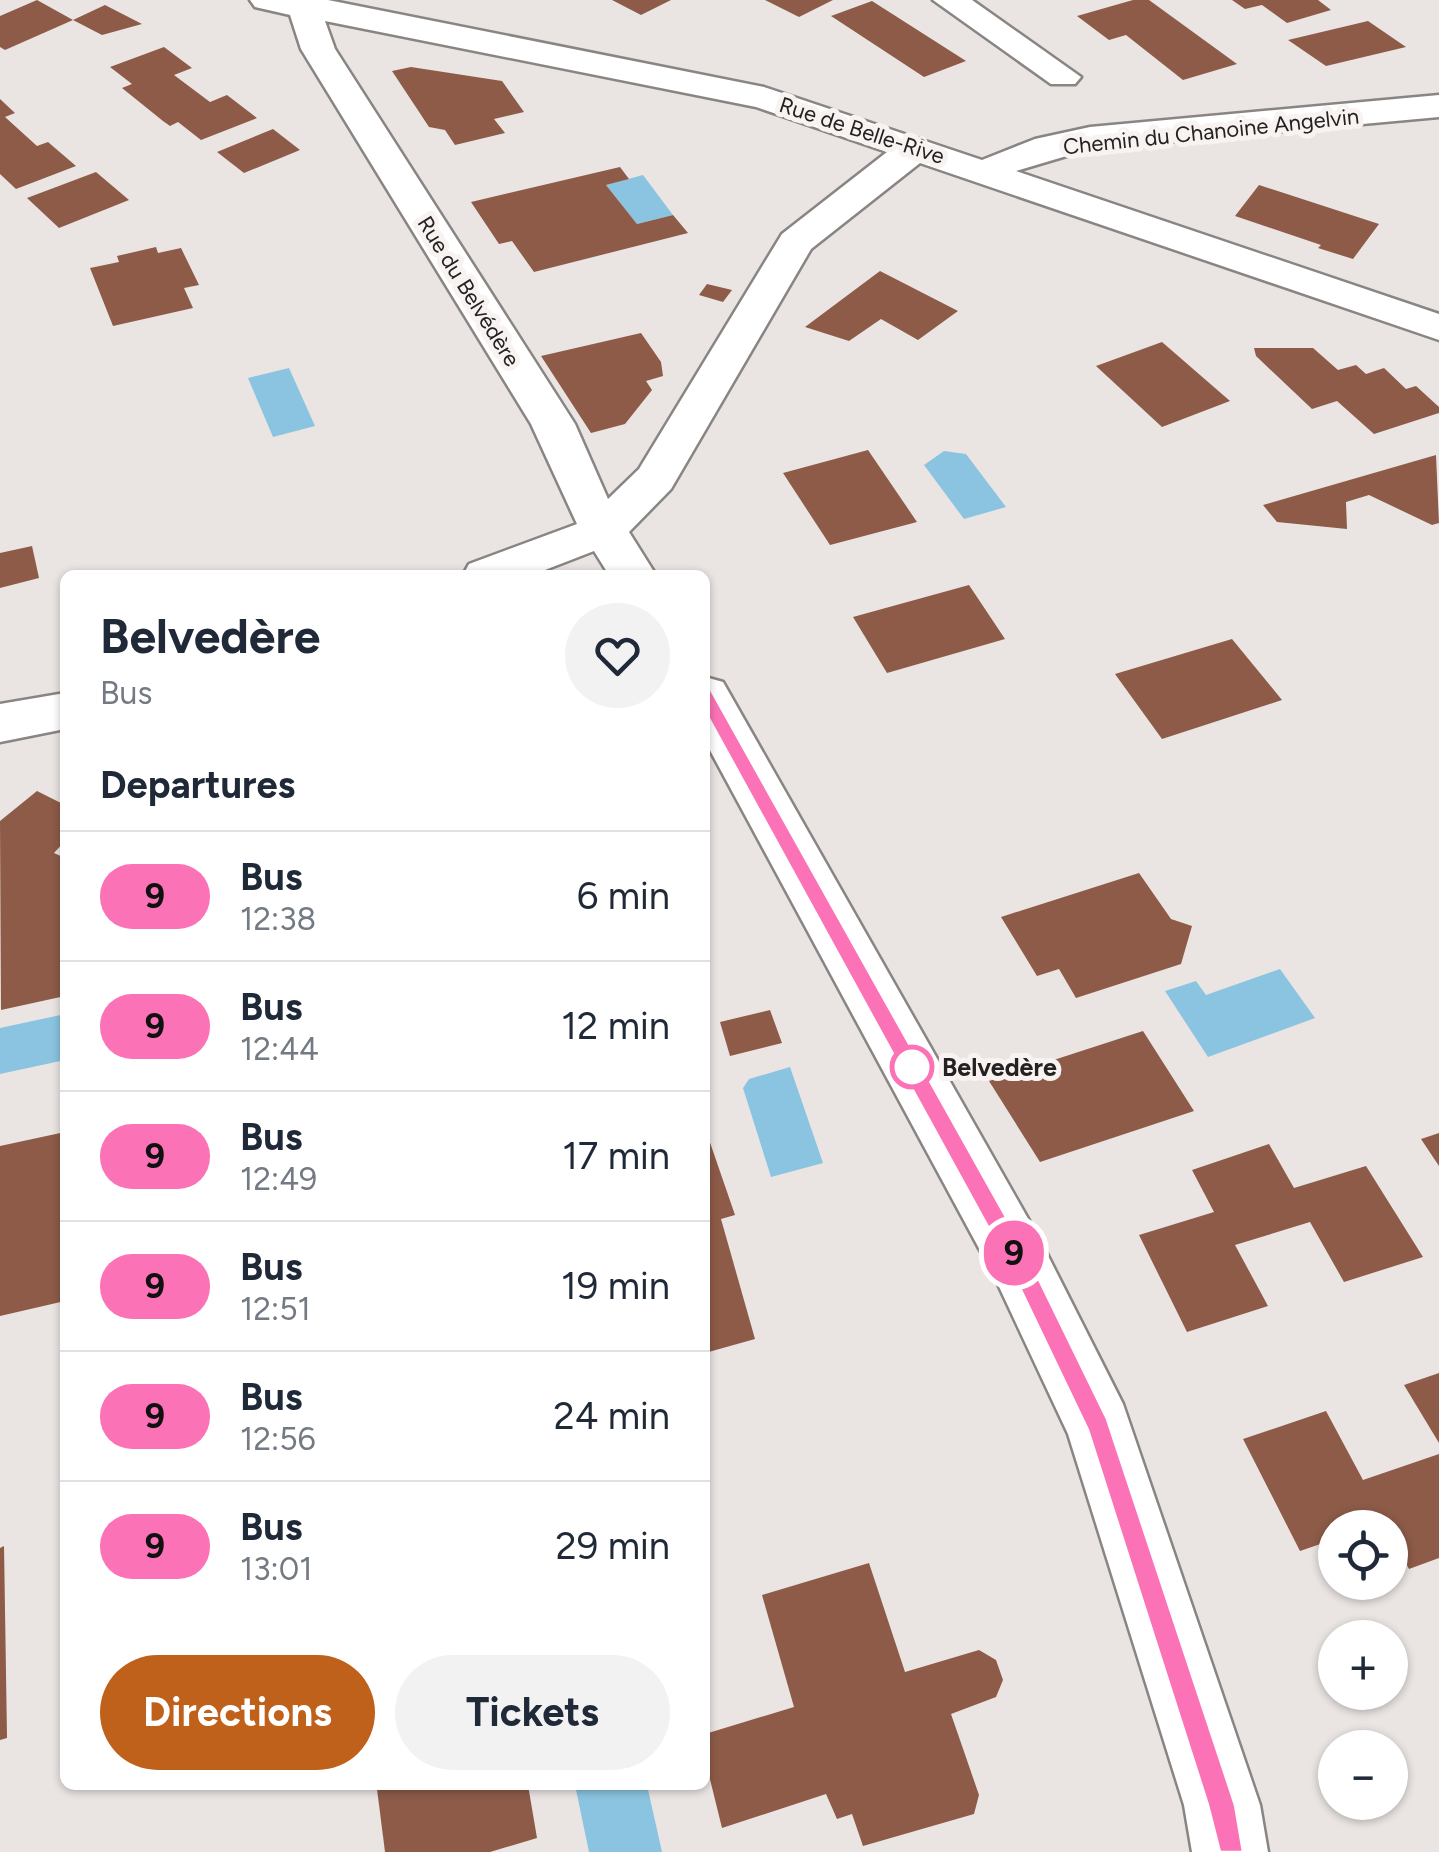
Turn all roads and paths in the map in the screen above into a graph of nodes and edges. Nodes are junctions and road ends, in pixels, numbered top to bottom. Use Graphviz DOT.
graph roads {
  1 [pos="266,0"];
  2 [pos="950,0"];
  3 [pos="308,4"];
  4 [pos="1064,77"];
  5 [pos="1439,106"];
  6 [pos="916,148"];
  7 [pos="988,172"];
  8 [pos="1439,328"];
  9 [pos="603,531"];
  10 [pos="499,570"];
  11 [pos="630,570"];
  12 [pos="710,703"];
  13 [pos="60,712"];
  14 [pos="0,723"];
  15 [pos="1230,1852"];
  1 -- 3 [label="street, Rue de Belle-Rive"];
  2 -- 4 [label="street"];
  3 -- 6 [label="street, Rue de Belle-Rive"];
  3 -- 9 [label="street, Rue du Belvédère"];
  5 -- 7 [label="street, Chemin du Chanoine Angelvin"];
  6 -- 7 [label="street, Rue de Belle-Rive"];
  6 -- 9 [label="street"];
  7 -- 8 [label="street, Rue de Belle-Rive"];
  9 -- 10 [label="street"];
  9 -- 11 [label="street, Rue du Belvédère"];
  12 -- 15 [label="street"];
  13 -- 14 [label="street"];
}
